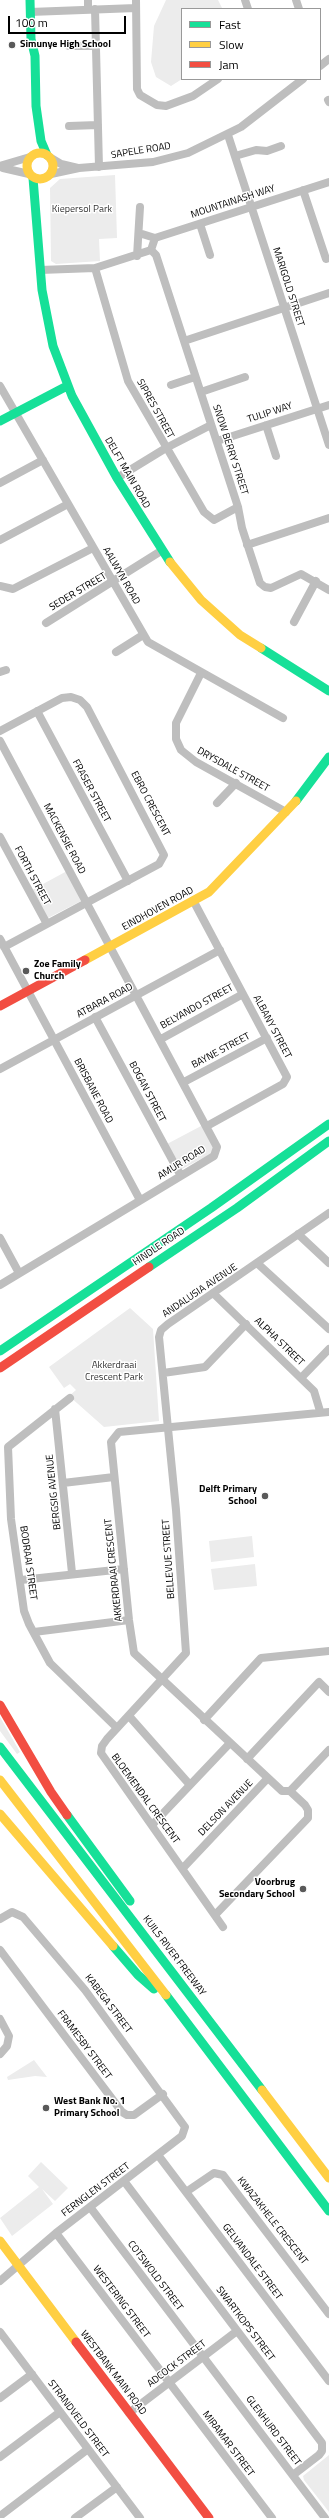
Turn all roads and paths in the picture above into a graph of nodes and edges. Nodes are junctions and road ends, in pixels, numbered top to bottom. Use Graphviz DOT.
graph roads {
  1 [pos="30,0"];
  2 [pos="37,0"];
  3 [pos="88,0"];
  4 [pos="136,4"];
  5 [pos="92,10"];
  6 [pos="34,11"];
  7 [pos="69,46"];
  8 [pos="96,46"];
  9 [pos="329,59"];
  10 [pos="321,65"];
  11 [pos="216,80"];
  12 [pos="302,80"];
  13 [pos="36,106"];
  14 [pos="98,125"];
  15 [pos="69,126"];
  16 [pos="228,135"];
  17 [pos="281,146"];
  18 [pos="31,156"];
  19 [pos="49,156"];
  20 [pos="235,156"];
  21 [pos="0,167"];
  22 [pos="99,167"];
  23 [pos="79,168"];
  24 [pos="50,175"];
  25 [pos="31,176"];
  26 [pos="329,182"];
  27 [pos="303,190"];
  28 [pos="140,207"];
  29 [pos="251,207"];
  30 [pos="38,224"];
  31 [pos="200,224"];
  32 [pos="139,233"];
  33 [pos="155,238"];
  34 [pos="151,250"];
  35 [pos="210,255"];
  36 [pos="137,256"];
  37 [pos="326,259"];
  38 [pos="95,268"];
  39 [pos="40,270"];
  40 [pos="329,293"];
  41 [pos="284,308"];
  42 [pos="184,340"];
  43 [pos="196,377"];
  44 [pos="245,377"];
  45 [pos="171,385"];
  46 [pos="0,386"];
  47 [pos="67,386"];
  48 [pos="201,392"];
  49 [pos="329,405"];
  50 [pos="317,409"];
  51 [pos="15,413"];
  52 [pos="0,422"];
  53 [pos="211,425"];
  54 [pos="266,425"];
  55 [pos="216,441"];
  56 [pos="329,445"];
  57 [pos="166,448"];
  58 [pos="276,456"];
  59 [pos="43,460"];
  60 [pos="117,478"];
  61 [pos="0,484"];
  62 [pos="68,504"];
  63 [pos="238,508"];
  64 [pos="329,518"];
  65 [pos="0,540"];
  66 [pos="247,545"];
  67 [pos="93,548"];
  68 [pos="161,551"];
  69 [pos="316,581"];
  70 [pos="113,582"];
  71 [pos="0,586"];
  72 [pos="329,590"];
  73 [pos="294,622"];
  74 [pos="46,623"];
  75 [pos="143,635"];
  76 [pos="116,652"];
  77 [pos="300,671"];
  78 [pos="200,673"];
  79 [pos="329,683"];
  80 [pos="329,691"];
  81 [pos="38,711"];
  82 [pos="283,718"];
  83 [pos="0,731"];
  84 [pos="0,740"];
  85 [pos="329,757"];
  86 [pos="236,783"];
  87 [pos="217,803"];
  88 [pos="286,812"];
  89 [pos="0,837"];
  90 [pos="128,881"];
  91 [pos="88,902"];
  92 [pos="194,902"];
  93 [pos="47,924"];
  94 [pos="0,939"];
  95 [pos="111,946"];
  96 [pos="4,947"];
  97 [pos="220,950"];
  98 [pos="28,991"];
  99 [pos="243,994"];
  100 [pos="137,995"];
  101 [pos="0,1006"];
  102 [pos="95,1017"];
  103 [pos="267,1038"];
  104 [pos="161,1039"];
  105 [pos="54,1040"];
  106 [pos="0,1069"];
  107 [pos="184,1082"];
  108 [pos="329,1124"];
  109 [pos="207,1126"];
  110 [pos="329,1141"];
  111 [pos="181,1176"];
  112 [pos="140,1200"];
  113 [pos="329,1213"];
  114 [pos="298,1234"];
  115 [pos="0,1238"];
  116 [pos="329,1263"];
  117 [pos="257,1264"];
  118 [pos="19,1273"];
  119 [pos="0,1285"];
  120 [pos="213,1293"];
  121 [pos="246,1324"];
  122 [pos="329,1329"];
  123 [pos="329,1349"];
  124 [pos="0,1351"];
  125 [pos="0,1368"];
  126 [pos="163,1373"];
  127 [pos="301,1378"];
  128 [pos="70,1398"];
  129 [pos="55,1409"];
  130 [pos="320,1412"];
  131 [pos="329,1412"];
  132 [pos="168,1426"];
  133 [pos="114,1478"];
  134 [pos="63,1483"];
  135 [pos="124,1569"];
  136 [pos="72,1573"];
  137 [pos="21,1580"];
  138 [pos="129,1620"];
  139 [pos="34,1632"];
  140 [pos="329,1651"];
  141 [pos="162,1681"];
  142 [pos="329,1692"];
  143 [pos="0,1705"];
  144 [pos="130,1716"];
  145 [pos="204,1720"];
  146 [pos="117,1728"];
  147 [pos="230,1743"];
  148 [pos="0,1747"];
  149 [pos="329,1750"];
  150 [pos="247,1759"];
  151 [pos="267,1779"];
  152 [pos="0,1780"];
  153 [pos="190,1785"];
  154 [pos="290,1791"];
  155 [pos="0,1814"];
  156 [pos="152,1825"];
  157 [pos="183,1868"];
  158 [pos="216,1914"];
  159 [pos="0,1920"];
  160 [pos="223,1927"];
  161 [pos="0,1950"];
  162 [pos="179,1981"];
  163 [pos="175,2008"];
  164 [pos="0,2019"];
  165 [pos="0,2054"];
  166 [pos="163,2094"];
  167 [pos="185,2130"];
  168 [pos="158,2155"];
  169 [pos="329,2178"];
  170 [pos="124,2181"];
  171 [pos="186,2192"];
  172 [pos="90,2207"];
  173 [pos="329,2211"];
  174 [pos="56,2233"];
  175 [pos="0,2241"];
  176 [pos="18,2265"];
  177 [pos="0,2281"];
  178 [pos="329,2314"];
  179 [pos="237,2331"];
  180 [pos="1,2336"];
  181 [pos="204,2357"];
  182 [pos="32,2374"];
  183 [pos="329,2381"];
  184 [pos="169,2383"];
  185 [pos="0,2398"];
  186 [pos="60,2412"];
  187 [pos="129,2413"];
  188 [pos="88,2449"];
  189 [pos="0,2457"];
  190 [pos="293,2475"];
  191 [pos="117,2487"];
  192 [pos="0,2516"];
  193 [pos="75,2518"];
  194 [pos="140,2518"];
  195 [pos="209,2518"];
  196 [pos="272,2518"];
  197 [pos="325,2518"];
  1 -- 6 [label="main road"];
  2 -- 6 [label="main road"];
  3 -- 5 [label="street"];
  4 -- 5 [label="street"];
  4 -- 11 [label="street"];
  5 -- 6 [label="street"];
  5 -- 8 [label="street"];
  6 -- 13 [label="main road"];
  7 -- 8 [label="street"];
  8 -- 14 [label="street"];
  9 -- 10 [label="street"];
  12 -- 16 [label="street, SAPELE ROAD"];
  13 -- 18 [label="main road"];
  13 -- 19 [label="main road"];
  14 -- 15 [label="street"];
  14 -- 22 [label="street"];
  16 -- 20 [label="street, MARIGOLD STREET"];
  16 -- 22 [label="street, SAPELE ROAD"];
  17 -- 20 [label="street"];
  18 -- 19 [label="main road"];
  18 -- 21 [label="street"];
  18 -- 25 [label="main road"];
  19 -- 23 [label="street, SAPELE ROAD"];
  19 -- 24 [label="main road"];
  20 -- 29 [label="street, MARIGOLD STREET"];
  21 -- 25 [label="street"];
  22 -- 23 [label="street, SAPELE ROAD"];
  23 -- 24 [label="street, SAPELE ROAD"];
  24 -- 25 [label="main road"];
  24 -- 30 [label="main road, DELFT MAIN ROAD"];
  25 -- 30 [label="main road, DELFT MAIN ROAD"];
  26 -- 27 [label="street, MOUNTAINASH WAY"];
  27 -- 29 [label="street, MOUNTAINASH WAY"];
  27 -- 37 [label="street"];
  28 -- 32 [label="street"];
  29 -- 31 [label="street, MOUNTAINASH WAY"];
  29 -- 41 [label="street, MARIGOLD STREET"];
  30 -- 39 [label="main road, DELFT MAIN ROAD"];
  31 -- 33 [label="street, MOUNTAINASH WAY"];
  31 -- 35 [label="street"];
  32 -- 33 [label="street"];
  32 -- 36 [label="street"];
  33 -- 34 [label="street"];
  34 -- 36 [label="street"];
  34 -- 42 [label="street, SNOW BERRY STREET"];
  36 -- 38 [label="street"];
  38 -- 39 [label="street"];
  38 -- 57 [label="street, SIPRES STREET"];
  39 -- 47 [label="main road, DELFT MAIN ROAD"];
  40 -- 41 [label="street"];
  41 -- 42 [label="street"];
  41 -- 50 [label="street, MARIGOLD STREET"];
  42 -- 43 [label="street, SNOW BERRY STREET"];
  43 -- 45 [label="street"];
  43 -- 48 [label="street, SNOW BERRY STREET"];
  44 -- 48 [label="street"];
  46 -- 51 [label="street, AALWYN ROAD"];
  47 -- 51 [label="main road"];
  47 -- 60 [label="main road, DELFT MAIN ROAD"];
  48 -- 53 [label="street, SNOW BERRY STREET"];
  49 -- 50 [label="street, TULIP WAY"];
  50 -- 54 [label="street, TULIP WAY"];
  50 -- 56 [label="street, MARIGOLD STREET"];
  51 -- 52 [label="main road"];
  51 -- 59 [label="street, AALWYN ROAD"];
  53 -- 55 [label="street, SNOW BERRY STREET"];
  53 -- 57 [label="street"];
  54 -- 55 [label="street, TULIP WAY"];
  54 -- 58 [label="street"];
  55 -- 63 [label="street, SNOW BERRY STREET"];
  57 -- 60 [label="street"];
  57 -- 63 [label="street, SIPRES STREET"];
  59 -- 61 [label="street"];
  59 -- 62 [label="street, AALWYN ROAD"];
  60 -- 68 [label="main road, DELFT MAIN ROAD"];
  62 -- 65 [label="street"];
  62 -- 67 [label="street, AALWYN ROAD"];
  63 -- 66 [label="street, SNOW BERRY STREET"];
  64 -- 66 [label="street"];
  66 -- 69 [label="street, SNOW BERRY STREET"];
  67 -- 70 [label="street, AALWYN ROAD"];
  67 -- 71 [label="street"];
  68 -- 70 [label="street, SEDER STREET"];
  68 -- 77 [label="main road, DELFT MAIN ROAD"];
  69 -- 72 [label="street, SNOW BERRY STREET"];
  69 -- 73 [label="street"];
  70 -- 74 [label="street, SEDER STREET"];
  70 -- 75 [label="street, AALWYN ROAD"];
  75 -- 76 [label="street"];
  75 -- 78 [label="street, AALWYN ROAD"];
  77 -- 79 [label="main road, DELFT MAIN ROAD"];
  77 -- 80 [label="main road, DELFT MAIN ROAD"];
  78 -- 82 [label="street, AALWYN ROAD"];
  78 -- 86 [label="street, DRYSDALE STREET"];
  81 -- 83 [label="street, EBRO CRESCENT"];
  81 -- 90 [label="street, FRASER STREET"];
  81 -- 90 [label="street, EBRO CRESCENT"];
  84 -- 91 [label="street, MACKENSIE ROAD"];
  85 -- 88 [label="main road, EINDHOVEN ROAD"];
  86 -- 87 [label="street"];
  86 -- 88 [label="street, DRYSDALE STREET"];
  88 -- 92 [label="main road, EINDHOVEN ROAD"];
  89 -- 93 [label="street, FORTH STREET"];
  90 -- 91 [label="street, EBRO CRESCENT"];
  91 -- 93 [label="street, EBRO CRESCENT"];
  91 -- 95 [label="street, MACKENSIE ROAD"];
  92 -- 95 [label="main road, EINDHOVEN ROAD"];
  92 -- 97 [label="street, ALBANY STREET"];
  93 -- 96 [label="street, EBRO CRESCENT"];
  94 -- 96 [label="street, BRISBANE ROAD"];
  95 -- 98 [label="main road, EINDHOVEN ROAD"];
  95 -- 100 [label="street, AMUR ROAD"];
  96 -- 98 [label="street, BRISBANE ROAD"];
  97 -- 99 [label="street, ALBANY STREET"];
  97 -- 100 [label="street, ATBARA ROAD"];
  98 -- 101 [label="main road, EINDHOVEN ROAD"];
  98 -- 105 [label="street, BRISBANE ROAD"];
  99 -- 103 [label="street, ALBANY STREET"];
  99 -- 104 [label="street, BELYANDO STREET"];
  100 -- 102 [label="street, ATBARA ROAD"];
  100 -- 104 [label="street, AMUR ROAD"];
  102 -- 105 [label="street, ATBARA ROAD"];
  102 -- 111 [label="street, BOGAN STREET"];
  103 -- 107 [label="street, BAYNE STREET"];
  103 -- 109 [label="street, ALBANY STREET"];
  104 -- 107 [label="street, AMUR ROAD"];
  105 -- 106 [label="street, ATBARA ROAD"];
  105 -- 112 [label="street, BRISBANE ROAD"];
  107 -- 109 [label="street, AMUR ROAD"];
  108 -- 124 [label="main road, HINDLE ROAD"];
  109 -- 111 [label="street, AMUR ROAD"];
  110 -- 125 [label="main road, HINDLE ROAD"];
  111 -- 112 [label="street, AMUR ROAD"];
  112 -- 118 [label="street, AMUR ROAD"];
  113 -- 114 [label="street, ANDALUSIA AVENUE"];
  114 -- 116 [label="street"];
  114 -- 117 [label="street, ANDALUSIA AVENUE"];
  115 -- 118 [label="street"];
  117 -- 120 [label="street, ANDALUSIA AVENUE"];
  117 -- 122 [label="street"];
  118 -- 119 [label="street, AMUR ROAD"];
  120 -- 121 [label="street, ALPHA STREET"];
  120 -- 126 [label="street, ANDALUSIA AVENUE"];
  121 -- 126 [label="street"];
  121 -- 127 [label="street, ALPHA STREET"];
  123 -- 127 [label="street"];
  126 -- 132 [label="street, ANDALUSIA AVENUE"];
  127 -- 130 [label="street, ALPHA STREET"];
  128 -- 129 [label="street, BODRAAI STREET"];
  129 -- 134 [label="street, BERGSIG AVENUE"];
  129 -- 137 [label="street, BODRAAI STREET"];
  130 -- 131 [label="street, AKKERDRAAI CRESCENT"];
  130 -- 132 [label="street, AKKERDRAAI CRESCENT"];
  132 -- 133 [label="street, AKKERDRAAI CRESCENT"];
  132 -- 141 [label="street, BELLEVUE STREET"];
  133 -- 134 [label="street"];
  133 -- 135 [label="street, AKKERDRAAI CRESCENT"];
  134 -- 136 [label="street, BERGSIG AVENUE"];
  135 -- 136 [label="street"];
  135 -- 138 [label="street, AKKERDRAAI CRESCENT"];
  136 -- 137 [label="street"];
  137 -- 139 [label="street, BODRAAI STREET"];
  138 -- 139 [label="street"];
  138 -- 141 [label="street, AKKERDRAAI CRESCENT"];
  139 -- 146 [label="street, BODRAAI STREET"];
  140 -- 145 [label="street"];
  141 -- 144 [label="street, BLOEMENDAL CRESCENT"];
  141 -- 145 [label="street, AKKERDRAAI CRESCENT"];
  142 -- 150 [label="street"];
  143 -- 162 [label="main road"];
  144 -- 146 [label="street, BLOEMENDAL CRESCENT"];
  144 -- 153 [label="street"];
  145 -- 147 [label="street, AKKERDRAAI CRESCENT"];
  146 -- 156 [label="street, BLOEMENDAL CRESCENT"];
  147 -- 150 [label="street, AKKERDRAAI CRESCENT"];
  147 -- 153 [label="street"];
  148 -- 162 [label="main road, KUILS RIVER FREEWAY"];
  149 -- 154 [label="street"];
  150 -- 151 [label="street, AKKERDRAAI CRESCENT"];
  151 -- 154 [label="street, AKKERDRAAI CRESCENT"];
  151 -- 157 [label="street, DELSON AVENUE"];
  152 -- 163 [label="main road"];
  153 -- 156 [label="street"];
  154 -- 158 [label="street"];
  155 -- 163 [label="main road"];
  156 -- 157 [label="street, BLOEMENDAL CRESCENT"];
  157 -- 158 [label="street, BLOEMENDAL CRESCENT"];
  158 -- 160 [label="street, BLOEMENDAL CRESCENT"];
  159 -- 166 [label="street, KABEGA STREET"];
  161 -- 166 [label="street, FRAMESBY STREET"];
  162 -- 169 [label="main road, KUILS RIVER FREEWAY"];
  163 -- 173 [label="main road"];
  164 -- 165 [label="street"];
  166 -- 167 [label="street, KABEGA STREET"];
  167 -- 168 [label="street, FERNGLEN STREET"];
  168 -- 170 [label="street, FERNGLEN STREET"];
  168 -- 171 [label="street, GELVANDALE STREET"];
  170 -- 172 [label="street, FERNGLEN STREET"];
  170 -- 179 [label="street, SWARTKOPS STREET"];
  171 -- 178 [label="street, KWAZAKHELE CRESCENT"];
  171 -- 183 [label="street, GELVANDALE STREET"];
  172 -- 174 [label="street, FERNGLEN STREET"];
  172 -- 181 [label="street, COTSWOLD STREET"];
  174 -- 176 [label="street, FERNGLEN STREET"];
  174 -- 184 [label="street, WESTERING STREET"];
  175 -- 176 [label="main road, WESTBANK MAIN ROAD"];
  176 -- 177 [label="street, FERNGLEN STREET"];
  176 -- 187 [label="main road, WESTBANK MAIN ROAD"];
  179 -- 181 [label="street, ADCOCK STREET"];
  179 -- 190 [label="street, SWARTKOPS STREET"];
  180 -- 182 [label="street, STRANDVELD STREET"];
  181 -- 184 [label="street, ADCOCK STREET"];
  181 -- 190 [label="street, GLENHURD STREET"];
  182 -- 185 [label="street"];
  182 -- 186 [label="street, STRANDVELD STREET"];
  184 -- 187 [label="street, ADCOCK STREET"];
  184 -- 196 [label="street, MIRAMAR STREET"];
  186 -- 188 [label="street, STRANDVELD STREET"];
  186 -- 189 [label="street"];
  187 -- 195 [label="main road, WESTBANK MAIN ROAD"];
  188 -- 191 [label="street, STRANDVELD STREET"];
  188 -- 192 [label="street"];
  190 -- 197 [label="street, GLENHURD STREET"];
  191 -- 193 [label="street"];
  191 -- 194 [label="street, STRANDVELD STREET"];
}
